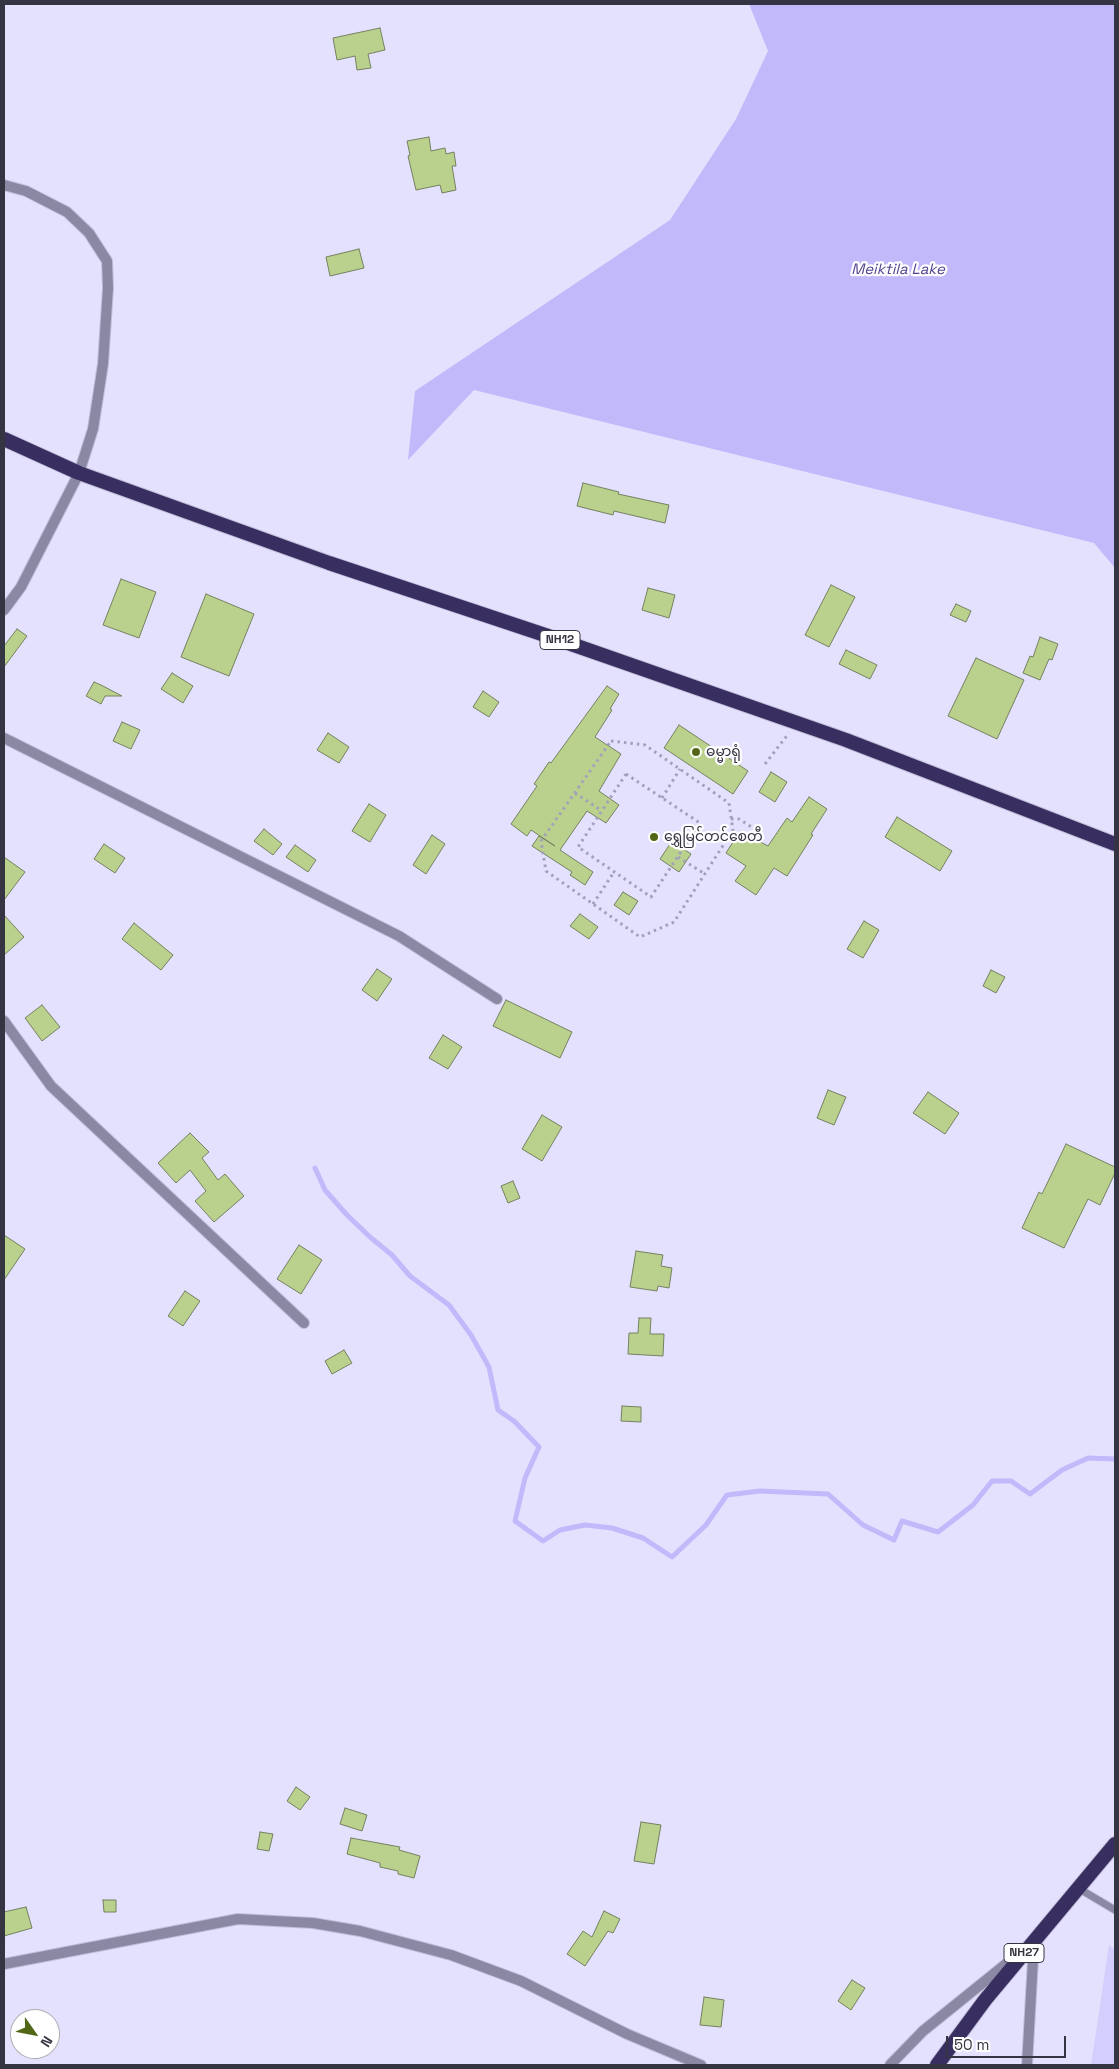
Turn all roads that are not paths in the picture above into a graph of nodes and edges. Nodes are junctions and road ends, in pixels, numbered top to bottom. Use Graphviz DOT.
graph roads {
  1 [pos="4,185"];
  2 [pos="4,439"];
  3 [pos="79,473"];
  4 [pos="4,610"];
  5 [pos="4,738"];
  6 [pos="1115,844"];
  7 [pos="498,999"];
  8 [pos="4,1021"];
  9 [pos="304,1323"];
  10 [pos="1115,1844"];
  11 [pos="1078,1888"];
  12 [pos="1115,1910"];
  13 [pos="1034,1942"];
  14 [pos="4,1964"];
  15 [pos="701,2065"];
  16 [pos="890,2065"];
  17 [pos="937,2065"];
  18 [pos="1027,2065"];
  1 -- 3 [label="street"];
  2 -- 3 [label="highway, NH12"];
  3 -- 4 [label="street"];
  3 -- 6 [label="highway, NH12"];
  5 -- 7 [label="street"];
  8 -- 9 [label="street"];
  10 -- 11 [label="highway, NH27"];
  11 -- 12 [label="lane"];
  11 -- 13 [label="highway, NH27"];
  13 -- 16 [label="street"];
  13 -- 17 [label="highway, NH27"];
  13 -- 18 [label="street"];
  14 -- 15 [label="street"];
}
